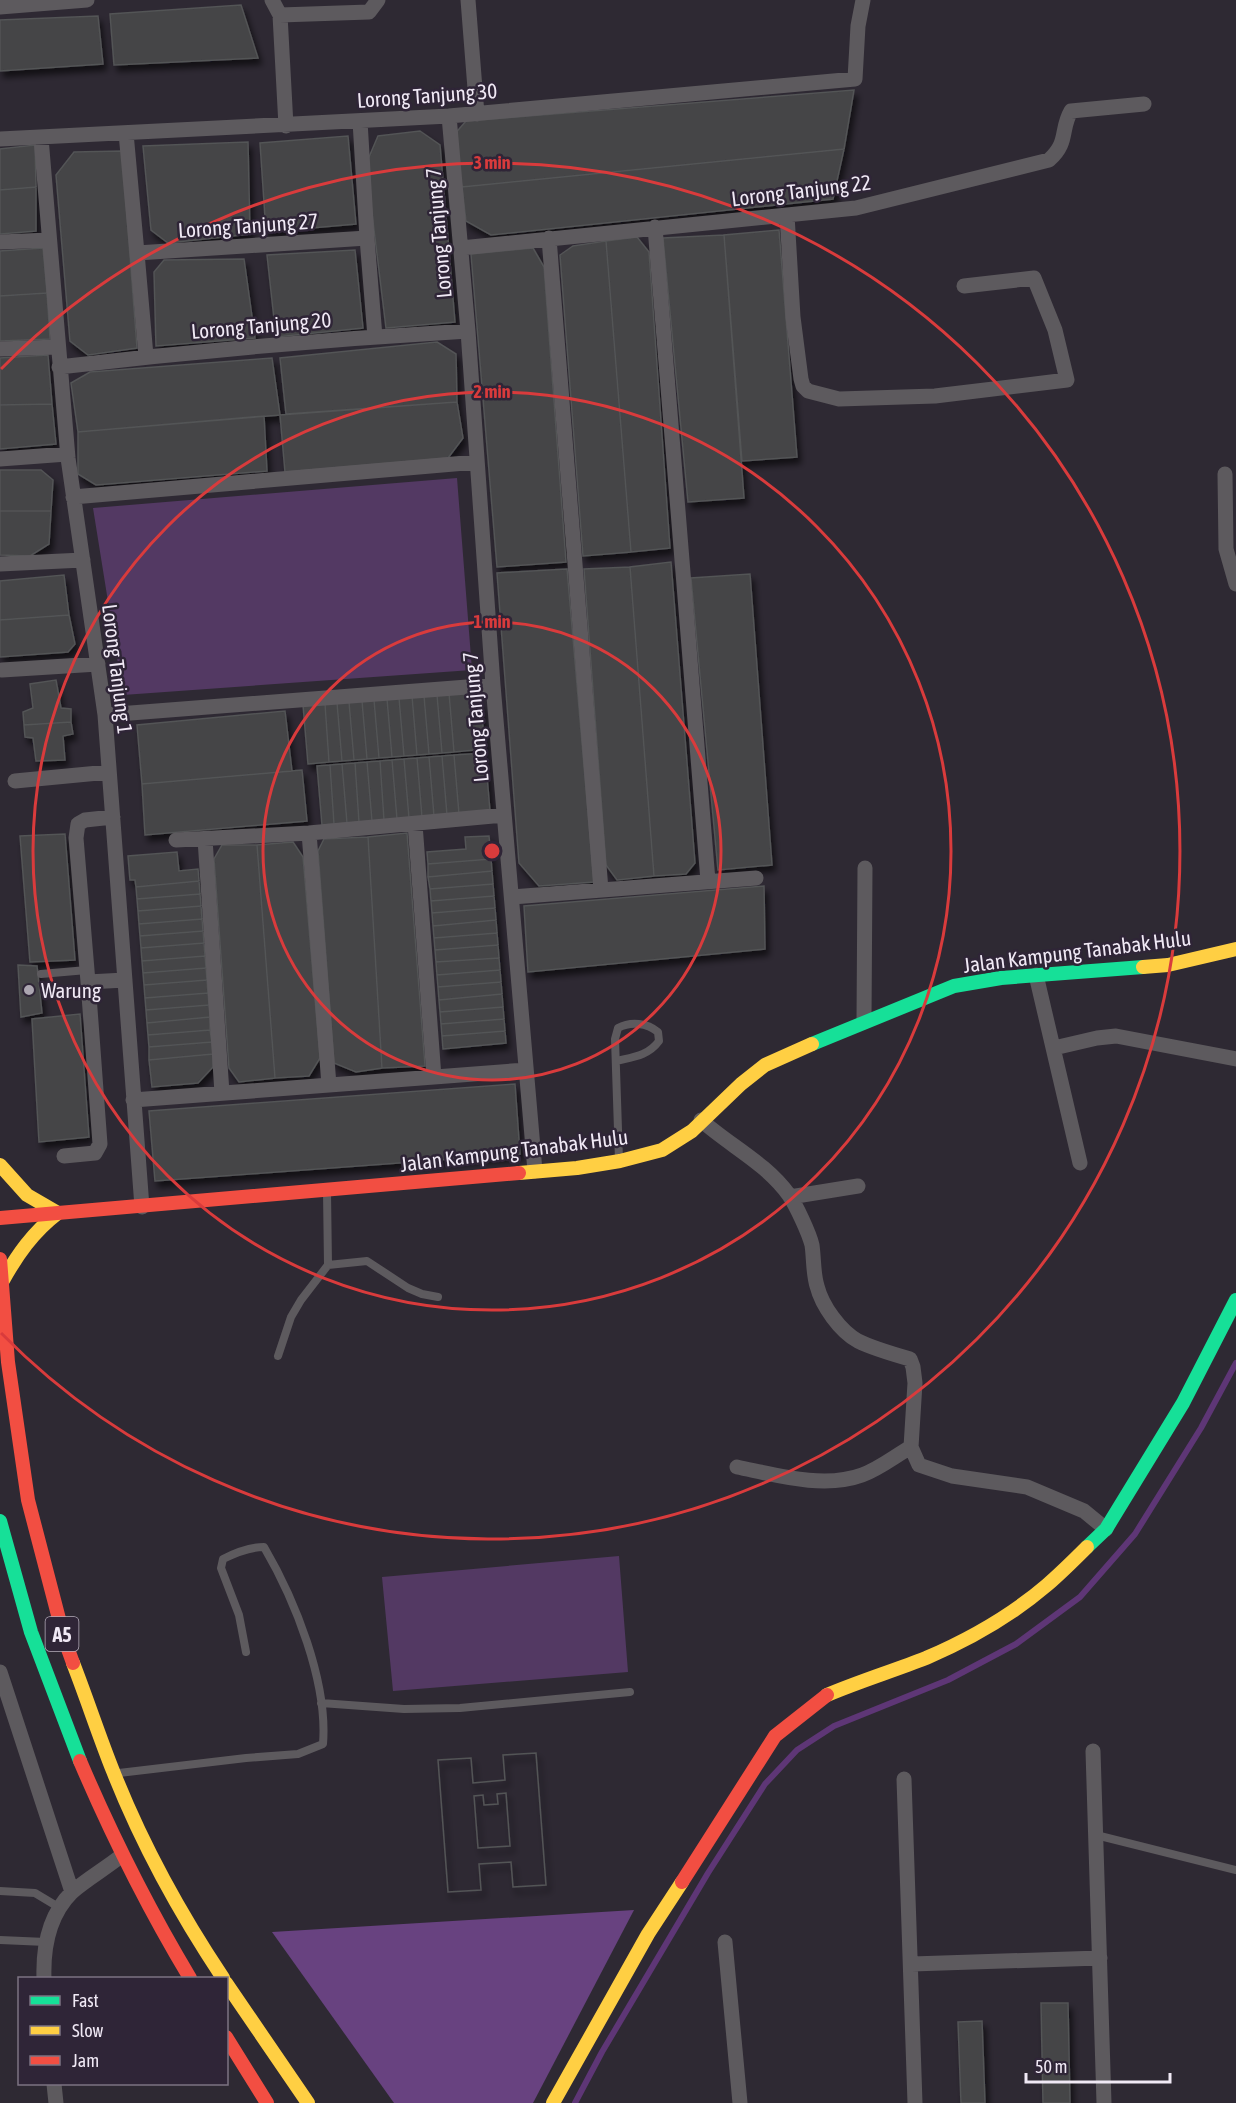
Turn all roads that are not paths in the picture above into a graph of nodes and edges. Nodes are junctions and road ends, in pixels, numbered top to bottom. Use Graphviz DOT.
graph roads {
  1 [pos="87,0"];
  2 [pos="272,0"];
  3 [pos="378,0"];
  4 [pos="468,0"];
  5 [pos="863,0"];
  6 [pos="24,2"];
  7 [pos="0,8"];
  8 [pos="280,15"];
  9 [pos="1144,104"];
  10 [pos="477,114"];
  11 [pos="449,116"];
  12 [pos="360,121"];
  13 [pos="286,126"];
  14 [pos="126,133"];
  15 [pos="41,138"];
  16 [pos="0,139"];
  17 [pos="787,215"];
  18 [pos="655,227"];
  19 [pos="366,238"];
  20 [pos="549,238"];
  21 [pos="49,240"];
  22 [pos="0,243"];
  23 [pos="461,248"];
  24 [pos="137,253"];
  25 [pos="964,286"];
  26 [pos="468,331"];
  27 [pos="375,337"];
  28 [pos="57,347"];
  29 [pos="0,349"];
  30 [pos="146,356"];
  31 [pos="59,367"];
  32 [pos="67,454"];
  33 [pos="0,459"];
  34 [pos="477,462"];
  35 [pos="1225,474"];
  36 [pos="74,497"];
  37 [pos="82,560"];
  38 [pos="0,564"];
  39 [pos="1236,584"];
  40 [pos="98,664"];
  41 [pos="2,670"];
  42 [pos="493,685"];
  43 [pos="105,715"];
  44 [pos="109,772"];
  45 [pos="15,781"];
  46 [pos="504,815"];
  47 [pos="113,817"];
  48 [pos="415,824"];
  49 [pos="309,833"];
  50 [pos="205,839"];
  51 [pos="176,840"];
  52 [pos="865,868"];
  53 [pos="756,878"];
  54 [pos="708,881"];
  55 [pos="601,890"];
  56 [pos="512,897"];
  57 [pos="1236,949"];
  58 [pos="41,974"];
  59 [pos="1036,975"];
  60 [pos="87,976"];
  61 [pos="125,980"];
  62 [pos="864,1022"];
  63 [pos="1054,1048"];
  64 [pos="1236,1059"];
  65 [pos="616,1061"];
  66 [pos="526,1070"];
  67 [pos="434,1077"];
  68 [pos="329,1085"];
  69 [pos="222,1094"];
  70 [pos="133,1100"];
  71 [pos="701,1120"];
  72 [pos="64,1156"];
  73 [pos="620,1161"];
  74 [pos="1080,1163"];
  75 [pos="0,1165"];
  76 [pos="535,1172"];
  77 [pos="858,1186"];
  78 [pos="327,1191"];
  79 [pos="790,1197"];
  80 [pos="142,1207"];
  81 [pos="58,1213"];
  82 [pos="0,1218"];
  83 [pos="0,1259"];
  84 [pos="328,1265"];
  85 [pos="2,1282"];
  86 [pos="438,1297"];
  87 [pos="1236,1300"];
  88 [pos="278,1356"];
  89 [pos="910,1447"];
  90 [pos="737,1467"];
  91 [pos="0,1521"];
  92 [pos="1106,1529"];
  93 [pos="246,1652"];
  94 [pos="0,1672"];
  95 [pos="630,1692"];
  96 [pos="321,1703"];
  97 [pos="1094,1751"];
  98 [pos="114,1773"];
  99 [pos="904,1779"];
  100 [pos="1096,1835"];
  101 [pos="121,1856"];
  102 [pos="1236,1870"];
  103 [pos="0,1891"];
  104 [pos="72,1892"];
  105 [pos="60,1908"];
  106 [pos="0,1940"];
  107 [pos="725,1941"];
  108 [pos="46,1942"];
  109 [pos="1100,1958"];
  110 [pos="912,1965"];
  111 [pos="44,1977"];
  112 [pos="189,1977"];
  113 [pos="223,1977"];
  114 [pos="228,1986"];
  115 [pos="228,2040"];
  116 [pos="54,2085"];
  117 [pos="56,2103"];
  118 [pos="267,2103"];
  119 [pos="308,2103"];
  120 [pos="554,2103"];
  121 [pos="740,2103"];
  122 [pos="915,2103"];
  123 [pos="1104,2103"];
  1 -- 6 [label="street"];
  2 -- 8 [label="street"];
  3 -- 8 [label="street"];
  4 -- 10 [label="street"];
  5 -- 10 [label="street, Lorong Tanjung 30"];
  6 -- 7 [label="street"];
  8 -- 13 [label="street"];
  9 -- 17 [label="street, Lorong Tanjung 22"];
  10 -- 11 [label="street, Lorong Tanjung 30"];
  11 -- 12 [label="street, Lorong Tanjung 30"];
  11 -- 23 [label="street, Lorong Tanjung 7"];
  12 -- 13 [label="street, Lorong Tanjung 30"];
  12 -- 19 [label="street"];
  13 -- 14 [label="street, Lorong Tanjung 30"];
  14 -- 15 [label="street, Lorong Tanjung 30"];
  14 -- 24 [label="street"];
  15 -- 16 [label="street, Lorong Tanjung 30"];
  15 -- 21 [label="street, Lorong Tanjung 1"];
  17 -- 18 [label="street, Lorong Tanjung 22"];
  17 -- 25 [label="street"];
  18 -- 20 [label="street, Lorong Tanjung 22"];
  18 -- 54 [label="street"];
  19 -- 24 [label="street, Lorong Tanjung 27"];
  19 -- 27 [label="street"];
  20 -- 23 [label="street, Lorong Tanjung 22"];
  20 -- 55 [label="street"];
  21 -- 22 [label="street"];
  21 -- 28 [label="street, Lorong Tanjung 1"];
  23 -- 26 [label="street, Lorong Tanjung 7"];
  24 -- 30 [label="street"];
  26 -- 27 [label="street, Lorong Tanjung 20"];
  26 -- 34 [label="street, Lorong Tanjung 7"];
  27 -- 30 [label="street, Lorong Tanjung 20"];
  28 -- 29 [label="street"];
  28 -- 31 [label="street, Lorong Tanjung 1"];
  30 -- 31 [label="street, Lorong Tanjung 20"];
  31 -- 32 [label="street, Lorong Tanjung 1"];
  32 -- 33 [label="street"];
  32 -- 36 [label="street, Lorong Tanjung 1"];
  34 -- 36 [label="street"];
  34 -- 42 [label="street, Lorong Tanjung 7"];
  35 -- 39 [label="street"];
  36 -- 37 [label="street, Lorong Tanjung 1"];
  37 -- 38 [label="street"];
  37 -- 40 [label="street, Lorong Tanjung 1"];
  40 -- 41 [label="street"];
  40 -- 43 [label="street, Lorong Tanjung 1"];
  42 -- 43 [label="street"];
  42 -- 46 [label="street, Lorong Tanjung 7"];
  43 -- 44 [label="street, Lorong Tanjung 1"];
  44 -- 45 [label="street"];
  44 -- 47 [label="street, Lorong Tanjung 1"];
  46 -- 48 [label="street"];
  46 -- 56 [label="street, Lorong Tanjung 7"];
  47 -- 60 [label="street"];
  47 -- 61 [label="street, Lorong Tanjung 1"];
  48 -- 49 [label="street"];
  48 -- 67 [label="street"];
  49 -- 50 [label="street"];
  49 -- 68 [label="street"];
  50 -- 51 [label="street"];
  50 -- 69 [label="street"];
  52 -- 62 [label="street"];
  53 -- 54 [label="street"];
  54 -- 55 [label="street"];
  55 -- 56 [label="street"];
  56 -- 66 [label="street, Lorong Tanjung 7"];
  57 -- 59 [label="main road, Jalan Kampung Tanabak Hulu"];
  58 -- 60 [label="lane"];
  59 -- 62 [label="main road, Jalan Kampung Tanabak Hulu"];
  59 -- 63 [label="street"];
  60 -- 61 [label="street"];
  60 -- 72 [label="street"];
  61 -- 70 [label="street, Lorong Tanjung 1"];
  62 -- 71 [label="main road, Jalan Kampung Tanabak Hulu"];
  63 -- 64 [label="street"];
  63 -- 74 [label="street"];
  65 -- 65 [label="lane"];
  65 -- 73 [label="lane"];
  66 -- 67 [label="street"];
  66 -- 76 [label="street, Lorong Tanjung 7"];
  67 -- 68 [label="street"];
  68 -- 69 [label="street"];
  69 -- 70 [label="street"];
  70 -- 80 [label="street, Lorong Tanjung 1"];
  71 -- 73 [label="main road, Jalan Kampung Tanabak Hulu"];
  71 -- 79 [label="street"];
  73 -- 76 [label="main road, Jalan Kampung Tanabak Hulu"];
  75 -- 81 [label="main road"];
  76 -- 78 [label="main road, Jalan Kampung Tanabak Hulu"];
  77 -- 79 [label="street"];
  78 -- 80 [label="main road, Jalan Kampung Tanabak Hulu"];
  78 -- 84 [label="lane"];
  79 -- 89 [label="street"];
  80 -- 81 [label="main road, Jalan Kampung Tanabak Hulu"];
  81 -- 82 [label="main road, Jalan Kampung Tanabak Hulu"];
  81 -- 85 [label="main road"];
  83 -- 85 [label="main road, A5"];
  84 -- 86 [label="lane"];
  84 -- 88 [label="lane"];
  85 -- 98 [label="main road, A5"];
  87 -- 92 [label="main road"];
  89 -- 90 [label="street"];
  89 -- 92 [label="street"];
  91 -- 101 [label="main road, A5"];
  92 -- 120 [label="main road"];
  93 -- 96 [label="lane"];
  94 -- 104 [label="street"];
  95 -- 96 [label="lane"];
  96 -- 98 [label="lane"];
  97 -- 100 [label="street"];
  98 -- 113 [label="main road, A5"];
  99 -- 110 [label="street"];
  100 -- 102 [label="lane"];
  100 -- 109 [label="street"];
  101 -- 104 [label="street"];
  101 -- 112 [label="main road, A5"];
  103 -- 105 [label="lane"];
  104 -- 105 [label="street"];
  105 -- 108 [label="street"];
  106 -- 108 [label="lane"];
  107 -- 121 [label="street"];
  108 -- 111 [label="street"];
  109 -- 110 [label="street"];
  109 -- 123 [label="street"];
  110 -- 122 [label="street"];
  114 -- 119 [label="main road"];
  115 -- 118 [label="main road"];
  116 -- 117 [label="street"];
}
